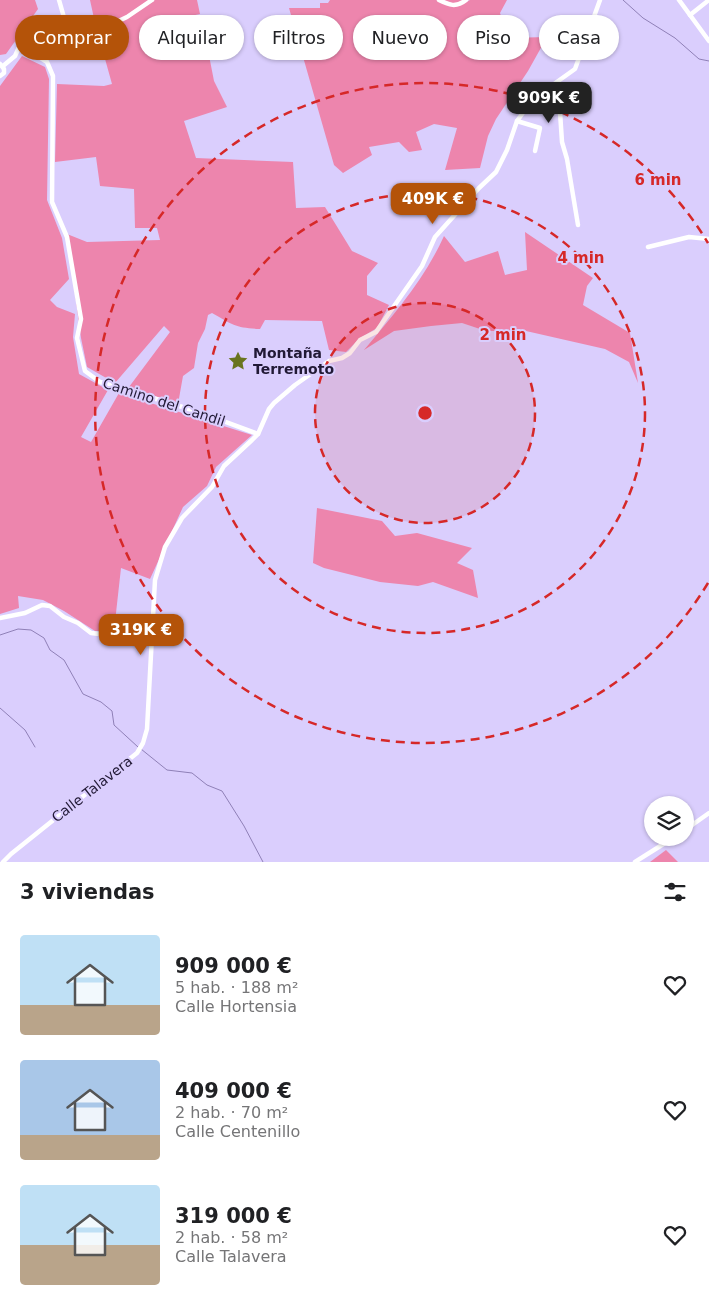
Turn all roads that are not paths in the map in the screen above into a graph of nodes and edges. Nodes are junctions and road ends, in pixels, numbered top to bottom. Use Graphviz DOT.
graph roads {
  1 [pos="59,0"];
  2 [pos="152,0"];
  3 [pos="439,0"];
  4 [pos="466,0"];
  5 [pos="600,0"];
  6 [pos="679,0"];
  7 [pos="709,0"];
  8 [pos="690,14"];
  9 [pos="63,15"];
  10 [pos="129,16"];
  11 [pos="709,41"];
  12 [pos="15,56"];
  13 [pos="44,60"];
  14 [pos="1,65"];
  15 [pos="0,76"];
  16 [pos="557,82"];
  17 [pos="517,121"];
  18 [pos="535,151"];
  19 [pos="578,225"];
  20 [pos="709,239"];
  21 [pos="648,247"];
  22 [pos="258,434"];
  23 [pos="0,618"];
  24 [pos="151,640"];
  25 [pos="709,813"];
  26 [pos="694,824"];
  27 [pos="660,846"];
  28 [pos="3,862"];
  29 [pos="635,862"];
  1 -- 9 [label="street"];
  2 -- 10 [label="street"];
  3 -- 4 [label="street"];
  5 -- 16 [label="street"];
  6 -- 8 [label="street"];
  7 -- 8 [label="street"];
  8 -- 11 [label="street"];
  12 -- 14 [label="street"];
  13 -- 22 [label="street, Camino del Candil"];
  14 -- 15 [label="street"];
  16 -- 17 [label="street"];
  16 -- 19 [label="street"];
  17 -- 18 [label="street"];
  17 -- 22 [label="street"];
  20 -- 21 [label="street"];
  22 -- 24 [label="street, Calle Talavera"];
  23 -- 24 [label="street"];
  24 -- 28 [label="street, Calle Talavera"];
  25 -- 26 [label="street"];
  27 -- 29 [label="street"];
}
